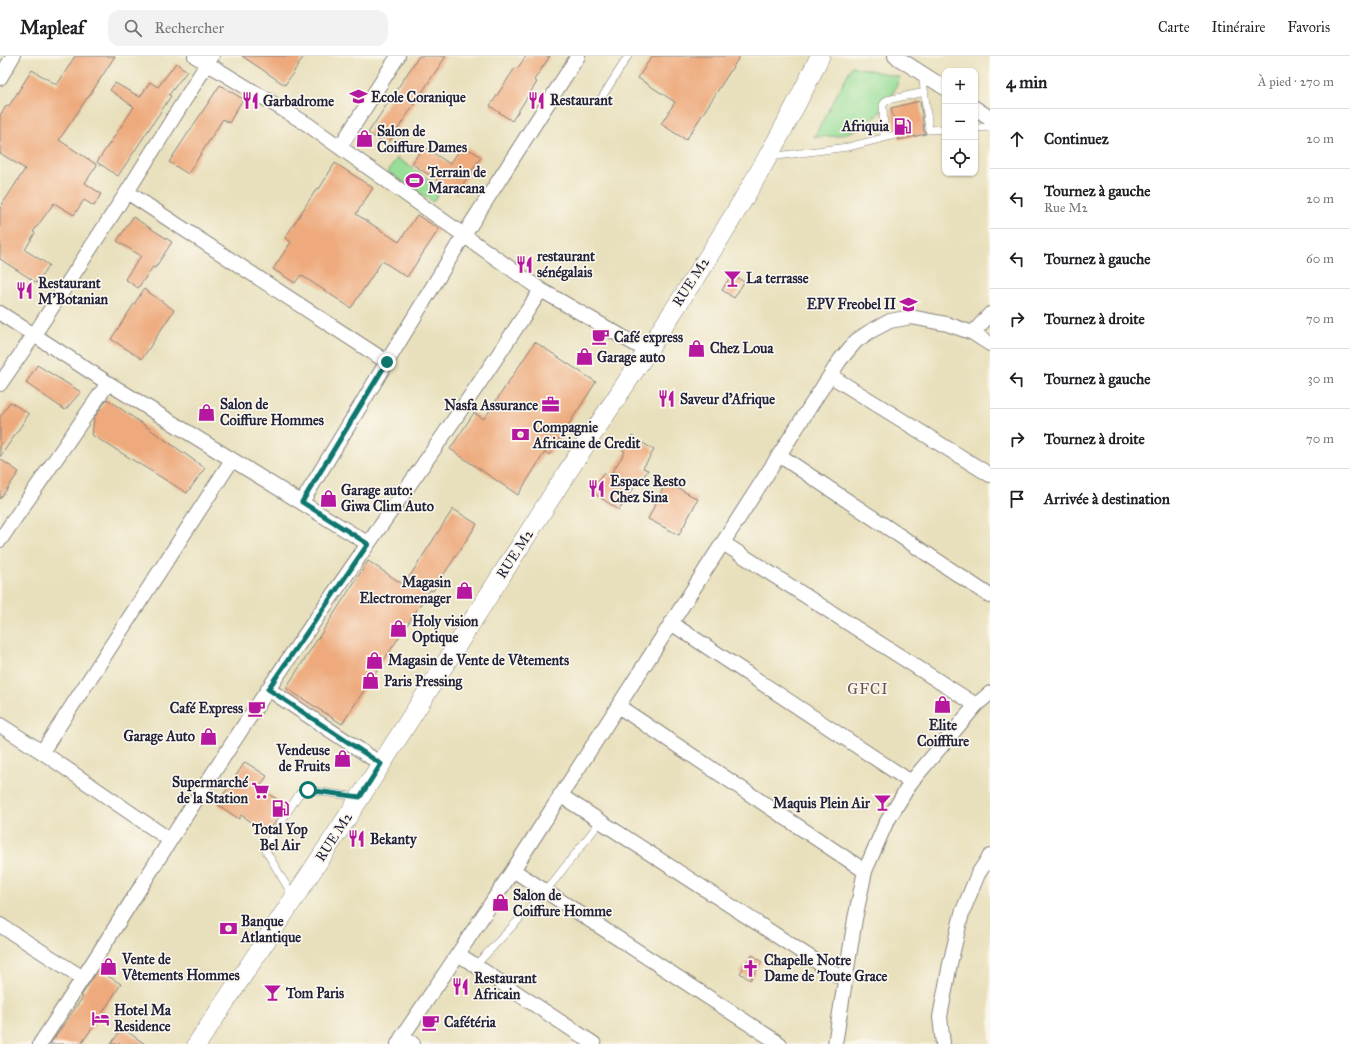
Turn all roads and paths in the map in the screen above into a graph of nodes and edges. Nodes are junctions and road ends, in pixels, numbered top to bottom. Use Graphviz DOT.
graph roads {
  1 [pos="13,56"];
  2 [pos="195,56"];
  3 [pos="398,56"];
  4 [pos="578,56"];
  5 [pos="628,56"];
  6 [pos="820,56"];
  7 [pos="895,56"];
  8 [pos="210,60"];
  9 [pos="922,73"];
  10 [pos="0,78"];
  11 [pos="942,86"];
  12 [pos="925,92"];
  13 [pos="599,102"];
  14 [pos="978,110"];
  15 [pos="990,118"];
  16 [pos="990,127"];
  17 [pos="978,128"];
  18 [pos="942,129"];
  19 [pos="895,135"];
  20 [pos="884,138"];
  21 [pos="340,147"];
  22 [pos="767,157"];
  23 [pos="127,192"];
  24 [pos="464,235"];
  25 [pos="542,290"];
  26 [pos="0,313"];
  27 [pos="990,314"];
  28 [pos="973,333"];
  29 [pos="34,335"];
  30 [pos="990,344"];
  31 [pos="647,351"];
  32 [pos="387,362"];
  33 [pos="831,376"];
  34 [pos="108,383"];
  35 [pos="0,384"];
  36 [pos="779,455"];
  37 [pos="232,460"];
  38 [pos="990,474"];
  39 [pos="302,502"];
  40 [pos="0,540"];
  41 [pos="723,542"];
  42 [pos="368,544"];
  43 [pos="990,596"];
  44 [pos="671,623"];
  45 [pos="268,689"];
  46 [pos="990,693"];
  47 [pos="976,704"];
  48 [pos="618,706"];
  49 [pos="0,725"];
  50 [pos="42,752"];
  51 [pos="381,764"];
  52 [pos="911,782"];
  53 [pos="560,795"];
  54 [pos="360,797"];
  55 [pos="601,821"];
  56 [pos="170,840"];
  57 [pos="990,856"];
  58 [pos="513,870"];
  59 [pos="865,871"];
  60 [pos="546,891"];
  61 [pos="294,898"];
  62 [pos="0,925"];
  63 [pos="458,954"];
  64 [pos="475,966"];
  65 [pos="83,978"];
  66 [pos="845,980"];
  67 [pos="404,1042"];
  68 [pos="40,1044"];
  69 [pos="197,1044"];
  70 [pos="594,1044"];
  71 [pos="780,1044"];
  72 [pos="835,1044"];
  73 [pos="943,1044"];
  1 -- 10 [label="street"];
  2 -- 8 [label="street"];
  3 -- 21 [label="street"];
  4 -- 24 [label="street"];
  5 -- 13 [label="lane"];
  6 -- 22 [label="main road, RUE M2"];
  7 -- 9 [label="street"];
  8 -- 21 [label="street"];
  8 -- 23 [label="street"];
  9 -- 11 [label="street"];
  9 -- 12 [label="lane"];
  12 -- 18 [label="lane"];
  12 -- 20 [label="lane"];
  14 -- 15 [label="street"];
  16 -- 17 [label="lane"];
  19 -- 20 [label="lane"];
  20 -- 22 [label="lane"];
  21 -- 24 [label="street"];
  22 -- 31 [label="main road, RUE M2"];
  23 -- 29 [label="street"];
  23 -- 32 [label="street"];
  24 -- 25 [label="street"];
  24 -- 32 [label="street"];
  25 -- 31 [label="street"];
  25 -- 42 [label="street"];
  26 -- 29 [label="street"];
  27 -- 28 [label="street"];
  28 -- 30 [label="street"];
  28 -- 33 [label="street"];
  29 -- 34 [label="street"];
  29 -- 35 [label="street"];
  31 -- 51 [label="main road, RUE M2"];
  32 -- 39 [label="street"];
  33 -- 36 [label="street"];
  33 -- 38 [label="street"];
  34 -- 37 [label="street"];
  34 -- 40 [label="street"];
  36 -- 41 [label="street"];
  36 -- 43 [label="street"];
  37 -- 39 [label="street"];
  37 -- 50 [label="street"];
  39 -- 42 [label="street"];
  41 -- 44 [label="street"];
  41 -- 47 [label="street"];
  42 -- 45 [label="street"];
  44 -- 48 [label="street"];
  44 -- 52 [label="street"];
  45 -- 51 [label="street"];
  45 -- 56 [label="street"];
  46 -- 47 [label="street"];
  47 -- 52 [label="street"];
  48 -- 53 [label="street"];
  48 -- 59 [label="street"];
  49 -- 50 [label="street"];
  50 -- 56 [label="street"];
  51 -- 54 [label="main road, RUE M2"];
  52 -- 59 [label="street"];
  53 -- 55 [label="street"];
  53 -- 58 [label="street"];
  54 -- 61 [label="main road, RUE M2"];
  54 -- 61 [label="lane"];
  55 -- 60 [label="lane"];
  55 -- 66 [label="street"];
  56 -- 65 [label="street"];
  57 -- 73 [label="street"];
  58 -- 60 [label="street"];
  58 -- 63 [label="street"];
  59 -- 66 [label="street"];
  60 -- 64 [label="lane"];
  60 -- 71 [label="street"];
  61 -- 69 [label="main road, RUE M2"];
  62 -- 65 [label="street"];
  63 -- 64 [label="street"];
  63 -- 67 [label="street"];
  64 -- 70 [label="street"];
  65 -- 68 [label="street"];
  66 -- 72 [label="street"];
}
